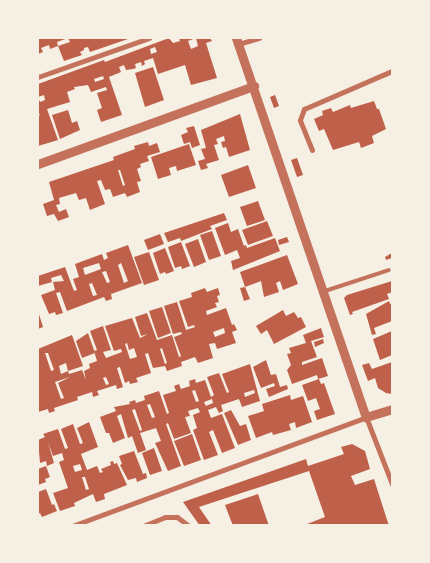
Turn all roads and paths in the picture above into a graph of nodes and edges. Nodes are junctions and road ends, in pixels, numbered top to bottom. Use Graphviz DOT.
graph roads {
  1 [pos="148,38"];
  2 [pos="259,38"];
  3 [pos="237,41"];
  4 [pos="392,71"];
  5 [pos="38,77"];
  6 [pos="254,86"];
  7 [pos="312,150"];
  8 [pos="38,164"];
  9 [pos="389,270"];
  10 [pos="325,291"];
  11 [pos="392,408"];
  12 [pos="366,416"];
  13 [pos="392,484"];
  14 [pos="72,526"];
  15 [pos="143,526"];
  16 [pos="189,526"];
  1 -- 5 [label="street"];
  2 -- 3 [label="street"];
  3 -- 6 [label="street"];
  4 -- 7 [label="street"];
  6 -- 8 [label="street"];
  6 -- 10 [label="street"];
  9 -- 10 [label="lane"];
  10 -- 12 [label="street"];
  11 -- 12 [label="street"];
  12 -- 13 [label="street"];
  12 -- 14 [label="street"];
  15 -- 16 [label="street"];
}
